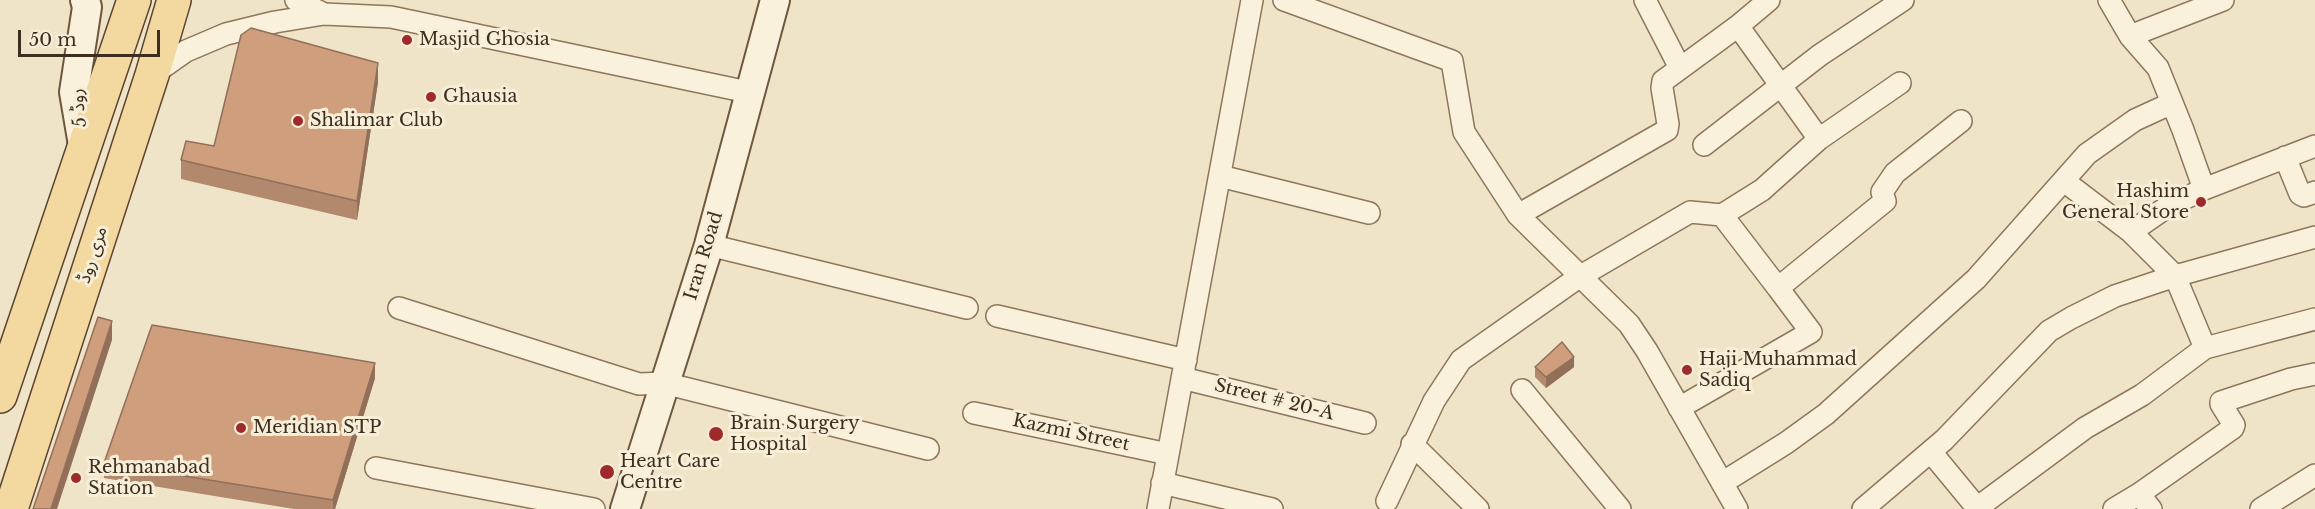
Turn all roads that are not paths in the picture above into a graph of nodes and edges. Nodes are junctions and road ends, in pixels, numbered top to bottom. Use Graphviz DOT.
graph roads {
  1 [pos="85,0"];
  2 [pos="134,0"];
  3 [pos="174,0"];
  4 [pos="296,0"];
  5 [pos="775,0"];
  6 [pos="1252,0"];
  7 [pos="1284,0"];
  8 [pos="1645,0"];
  9 [pos="1769,0"];
  10 [pos="1903,0"];
  11 [pos="2109,0"];
  12 [pos="2223,0"];
  13 [pos="324,15"];
  14 [pos="1738,27"];
  15 [pos="2130,36"];
  16 [pos="1680,68"];
  17 [pos="152,75"];
  18 [pos="1900,83"];
  19 [pos="1781,84"];
  20 [pos="748,92"];
  21 [pos="2172,103"];
  22 [pos="1961,122"];
  23 [pos="1819,139"];
  24 [pos="83,145"];
  25 [pos="1704,145"];
  26 [pos="2315,146"];
  27 [pos="2284,157"];
  28 [pos="1220,176"];
  29 [pos="2064,181"];
  30 [pos="2204,189"];
  31 [pos="2315,192"];
  32 [pos="1369,213"];
  33 [pos="1518,215"];
  34 [pos="1722,215"];
  35 [pos="2131,232"];
  36 [pos="2315,237"];
  37 [pos="709,245"];
  38 [pos="2175,276"];
  39 [pos="1579,277"];
  40 [pos="1778,288"];
  41 [pos="399,309"];
  42 [pos="967,309"];
  43 [pos="997,316"];
  44 [pos="2315,319"];
  45 [pos="2205,348"];
  46 [pos="1184,369"];
  47 [pos="2315,374"];
  48 [pos="664,383"];
  49 [pos="1522,390"];
  50 [pos="0,396"];
  51 [pos="1679,408"];
  52 [pos="974,412"];
  53 [pos="1365,423"];
  54 [pos="1412,444"];
  55 [pos="928,449"];
  56 [pos="1931,452"];
  57 [pos="1168,454"];
  58 [pos="376,468"];
  59 [pos="2315,475"];
  60 [pos="1162,483"];
  61 [pos="1722,483"];
  62 [pos="1387,501"];
  63 [pos="2145,501"];
  64 [pos="1977,508"];
  65 [pos="11,509"];
  66 [pos="594,509"];
  67 [pos="625,509"];
  68 [pos="1158,509"];
  69 [pos="1272,509"];
  70 [pos="1478,509"];
  71 [pos="1620,509"];
  72 [pos="1737,509"];
  73 [pos="1863,509"];
  74 [pos="2114,509"];
  75 [pos="2261,509"];
  1 -- 24 [label="main road, روڈ 5"];
  2 -- 24 [label="main road"];
  3 -- 17 [label="main road, مری روڈ"];
  4 -- 13 [label="street"];
  5 -- 20 [label="main road, Iran Road"];
  6 -- 28 [label="street"];
  7 -- 33 [label="street"];
  8 -- 16 [label="street"];
  9 -- 14 [label="street"];
  10 -- 19 [label="street"];
  11 -- 15 [label="street"];
  12 -- 15 [label="street"];
  13 -- 17 [label="street"];
  13 -- 20 [label="street"];
  14 -- 16 [label="street"];
  14 -- 19 [label="street"];
  15 -- 21 [label="street"];
  16 -- 33 [label="street"];
  17 -- 65 [label="main road, مری روڈ"];
  18 -- 23 [label="street"];
  19 -- 23 [label="street"];
  19 -- 25 [label="street"];
  20 -- 37 [label="main road, Iran Road"];
  21 -- 29 [label="street"];
  21 -- 30 [label="street"];
  22 -- 40 [label="street"];
  23 -- 34 [label="street"];
  24 -- 50 [label="main road"];
  26 -- 27 [label="street"];
  27 -- 30 [label="street"];
  27 -- 31 [label="street"];
  28 -- 32 [label="street"];
  28 -- 46 [label="street"];
  29 -- 35 [label="street"];
  29 -- 61 [label="street"];
  30 -- 35 [label="street"];
  33 -- 39 [label="street"];
  34 -- 39 [label="street"];
  34 -- 40 [label="street"];
  35 -- 38 [label="street"];
  36 -- 38 [label="street"];
  37 -- 42 [label="street"];
  37 -- 48 [label="main road, Iran Road"];
  38 -- 45 [label="street"];
  38 -- 56 [label="street"];
  39 -- 51 [label="street"];
  39 -- 54 [label="street"];
  40 -- 51 [label="street"];
  41 -- 48 [label="street"];
  43 -- 46 [label="street, Street # 20-A"];
  44 -- 45 [label="street"];
  45 -- 64 [label="street"];
  46 -- 53 [label="street, Street # 20-A"];
  46 -- 57 [label="street"];
  47 -- 63 [label="street"];
  48 -- 55 [label="street"];
  48 -- 67 [label="main road, Iran Road"];
  49 -- 71 [label="street"];
  51 -- 61 [label="street"];
  52 -- 57 [label="street, Kazmi Street"];
  54 -- 62 [label="street"];
  54 -- 70 [label="street"];
  56 -- 64 [label="street"];
  56 -- 73 [label="street"];
  57 -- 60 [label="street"];
  58 -- 66 [label="street"];
  59 -- 75 [label="street"];
  60 -- 68 [label="street"];
  60 -- 69 [label="street"];
  61 -- 72 [label="street"];
  63 -- 74 [label="street"];
}
